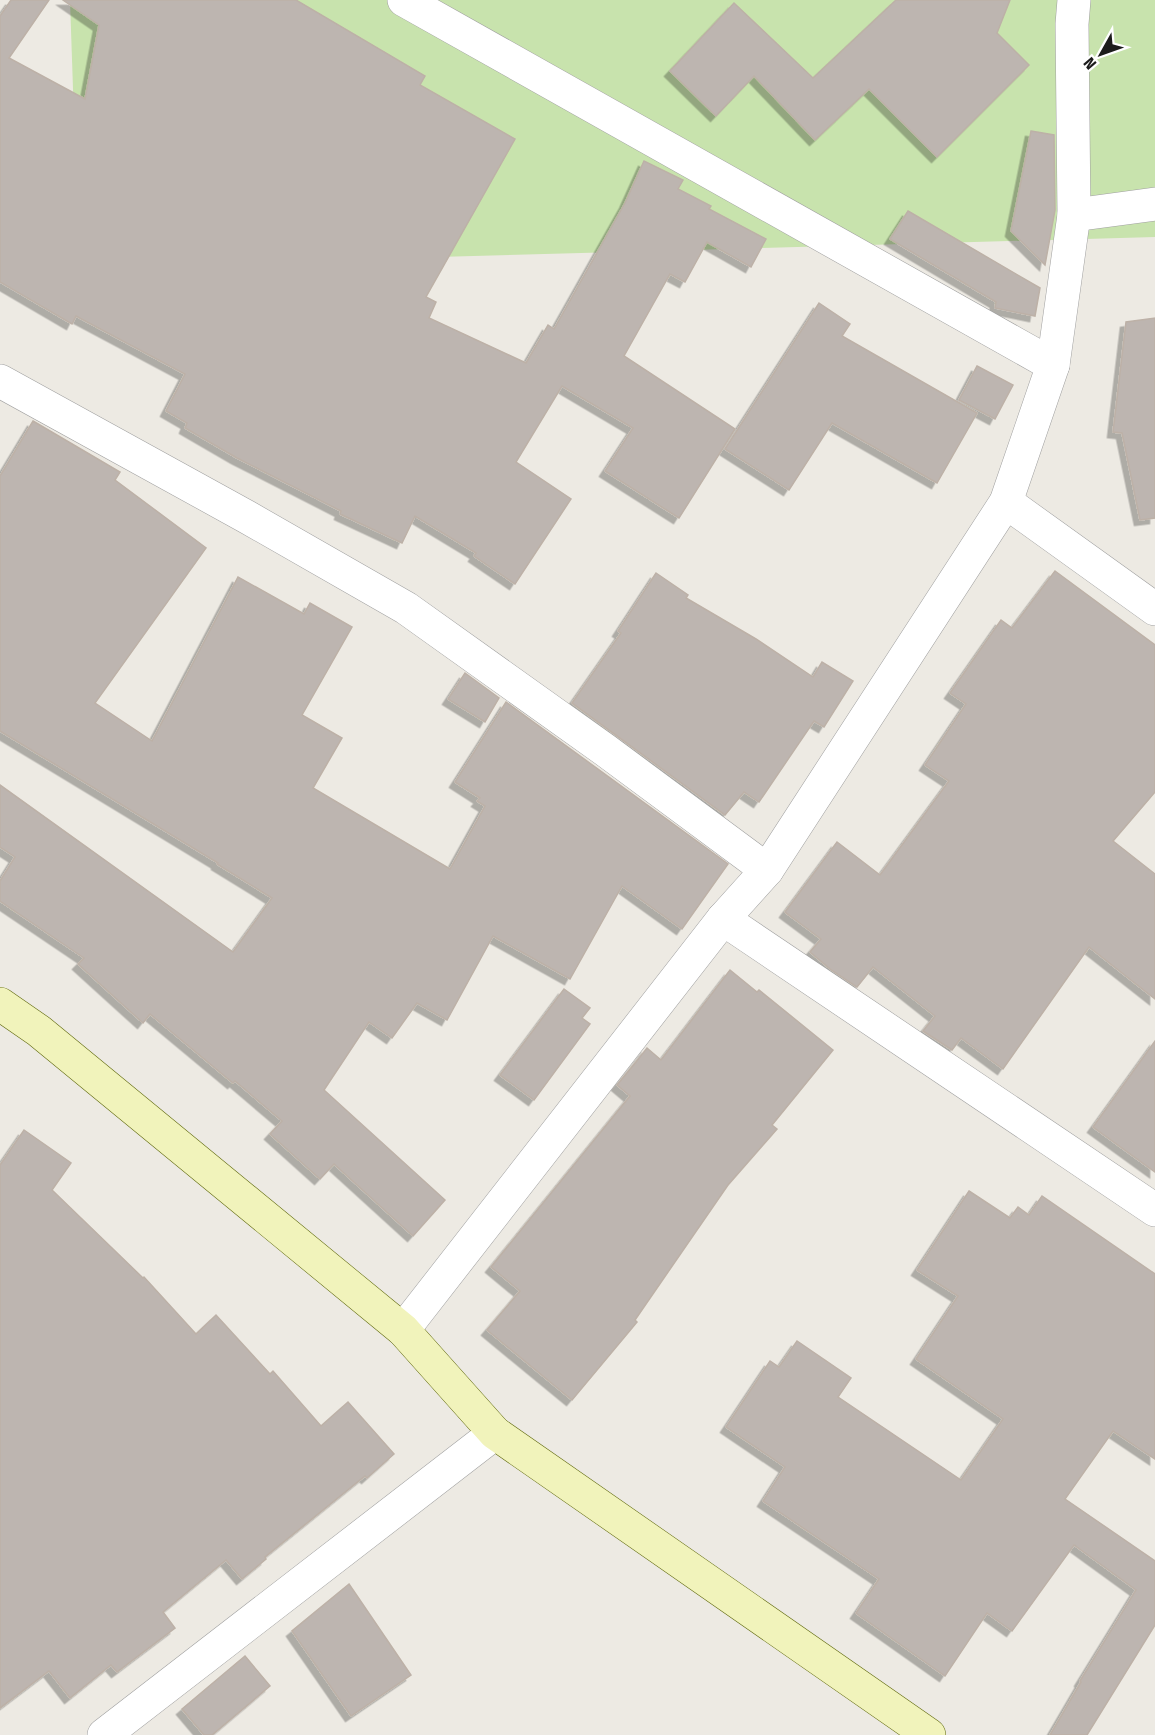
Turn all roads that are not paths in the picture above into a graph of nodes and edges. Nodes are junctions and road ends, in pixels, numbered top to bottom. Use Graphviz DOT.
graph roads {
  1 [pos="404,0"];
  2 [pos="1074,0"];
  3 [pos="1155,204"];
  4 [pos="1074,215"];
  5 [pos="1053,365"];
  6 [pos="0,381"];
  7 [pos="1006,502"];
  8 [pos="1155,609"];
  9 [pos="768,870"];
  10 [pos="723,919"];
  11 [pos="0,1004"];
  12 [pos="1155,1210"];
  13 [pos="403,1330"];
  14 [pos="495,1433"];
  15 [pos="104,1735"];
  16 [pos="929,1735"];
  1 -- 5 [label="street"];
  2 -- 4 [label="street"];
  3 -- 4 [label="street"];
  4 -- 5 [label="street"];
  5 -- 7 [label="street"];
  6 -- 9 [label="street"];
  7 -- 8 [label="street"];
  7 -- 9 [label="street"];
  9 -- 10 [label="street"];
  10 -- 12 [label="street"];
  10 -- 13 [label="street"];
  11 -- 13 [label="street"];
  13 -- 14 [label="street"];
  14 -- 15 [label="street"];
  14 -- 16 [label="street"];
}
